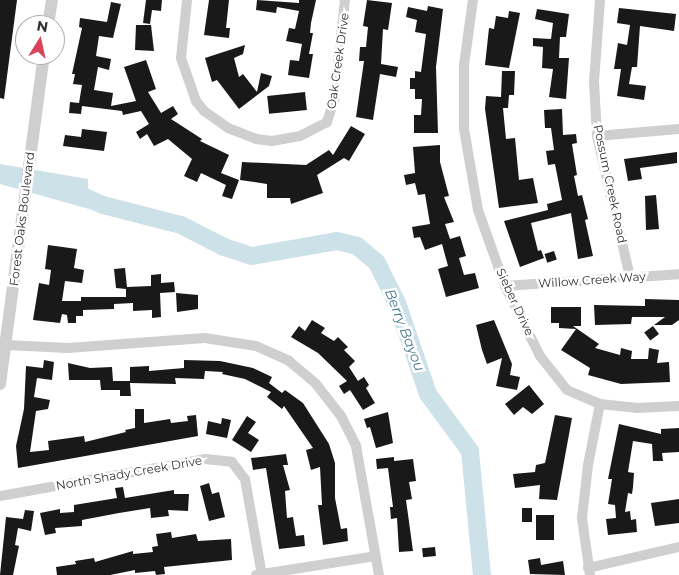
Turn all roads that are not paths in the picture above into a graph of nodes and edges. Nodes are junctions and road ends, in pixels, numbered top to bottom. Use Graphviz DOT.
graph roads {
  1 [pos="52,0"];
  2 [pos="187,0"];
  3 [pos="345,0"];
  4 [pos="473,0"];
  5 [pos="600,0"];
  6 [pos="50,15"];
  7 [pos="43,65"];
  8 [pos="679,130"];
  9 [pos="597,136"];
  10 [pos="679,274"];
  11 [pos="630,277"];
  12 [pos="505,286"];
  13 [pos="6,345"];
  14 [pos="0,384"];
  15 [pos="600,404"];
  16 [pos="679,406"];
  17 [pos="0,496"];
  18 [pos="679,547"];
  19 [pos="376,556"];
  20 [pos="589,572"];
  21 [pos="260,575"];
  22 [pos="379,575"];
  1 -- 6 [label="street"];
  2 -- 3 [label="street, Oak Creek Drive"];
  4 -- 12 [label="street, Sieber Drive"];
  5 -- 9 [label="street, Possum Creek Road"];
  7 -- 13 [label="street, Forest Oaks Boulevard"];
  8 -- 9 [label="street"];
  9 -- 11 [label="street, Possum Creek Road"];
  10 -- 11 [label="street, Willow Creek Way"];
  11 -- 12 [label="street, Willow Creek Way"];
  12 -- 15 [label="street, Sieber Drive"];
  13 -- 14 [label="street, Forest Oaks Boulevard"];
  13 -- 19 [label="street"];
  15 -- 16 [label="street, Sieber Drive"];
  15 -- 20 [label="street"];
  17 -- 21 [label="street, North Shady Creek Drive"];
  18 -- 20 [label="street"];
  19 -- 21 [label="street"];
  19 -- 22 [label="street"];
}
